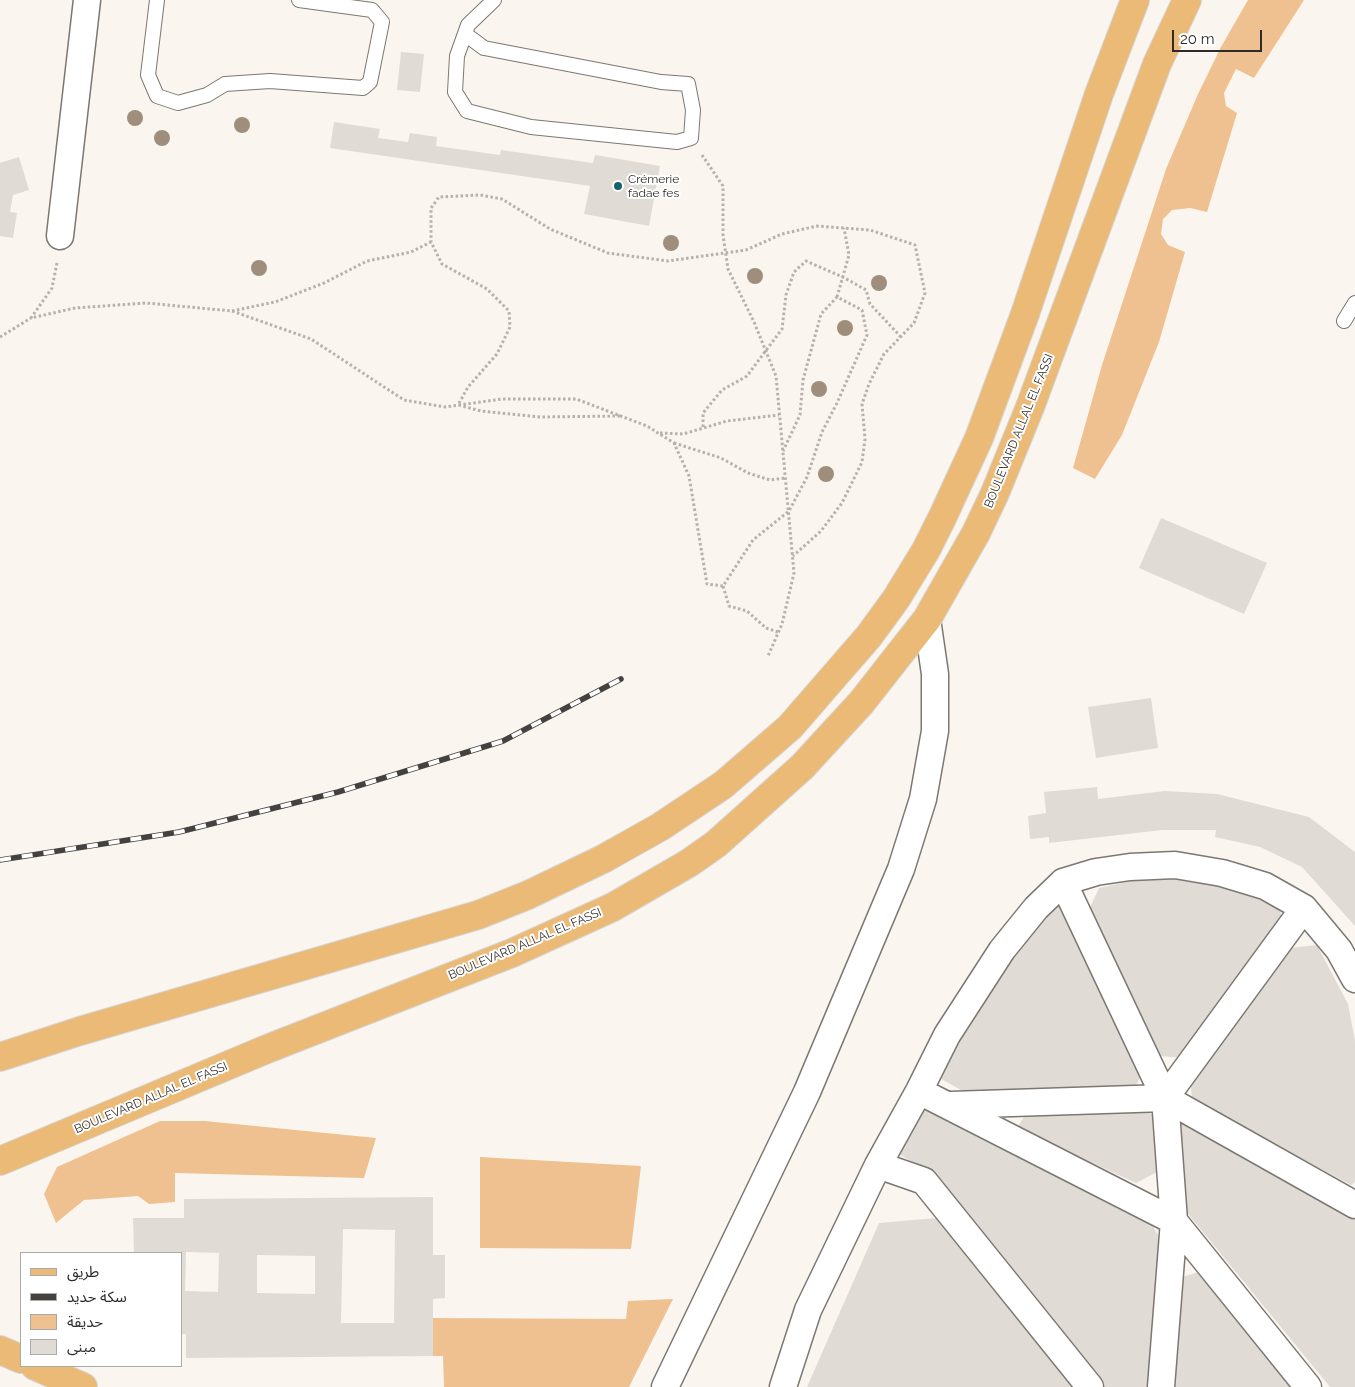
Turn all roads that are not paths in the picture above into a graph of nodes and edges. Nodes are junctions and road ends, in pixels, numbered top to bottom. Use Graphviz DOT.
graph roads {
  1 [pos="87,0"];
  2 [pos="157,0"];
  3 [pos="299,0"];
  4 [pos="494,0"];
  5 [pos="1135,0"];
  6 [pos="1187,0"];
  7 [pos="465,34"];
  8 [pos="60,236"];
  9 [pos="1355,303"];
  10 [pos="1344,321"];
  11 [pos="927,619"];
  12 [pos="1063,882"];
  13 [pos="1304,908"];
  14 [pos="1355,979"];
  15 [pos="0,1057"];
  16 [pos="919,1091"];
  17 [pos="1165,1098"];
  18 [pos="947,1105"];
  19 [pos="0,1161"];
  20 [pos="878,1165"];
  21 [pos="1355,1205"];
  22 [pos="1174,1221"];
  23 [pos="0,1350"];
  24 [pos="20,1359"];
  25 [pos="38,1367"];
  26 [pos="83,1387"];
  27 [pos="665,1387"];
  28 [pos="784,1387"];
  29 [pos="1090,1387"];
  30 [pos="1161,1387"];
  31 [pos="1308,1387"];
  1 -- 8 [label="street"];
  2 -- 3 [label="lane"];
  4 -- 7 [label="lane"];
  5 -- 15 [label="main road"];
  6 -- 11 [label="main road, BOULEVARD ALLAL EL FASSI"];
  7 -- 7 [label="lane"];
  9 -- 10 [label="lane"];
  11 -- 19 [label="main road, BOULEVARD ALLAL EL FASSI"];
  11 -- 27 [label="street"];
  12 -- 13 [label="street"];
  12 -- 16 [label="street"];
  12 -- 17 [label="street"];
  13 -- 14 [label="street"];
  13 -- 17 [label="street"];
  16 -- 18 [label="street"];
  16 -- 20 [label="street"];
  17 -- 18 [label="street"];
  17 -- 21 [label="street"];
  17 -- 22 [label="street"];
  18 -- 22 [label="street"];
  20 -- 28 [label="street"];
  20 -- 29 [label="street"];
  22 -- 30 [label="street"];
  22 -- 31 [label="street"];
  23 -- 24 [label="main road"];
  25 -- 26 [label="main road"];
}
